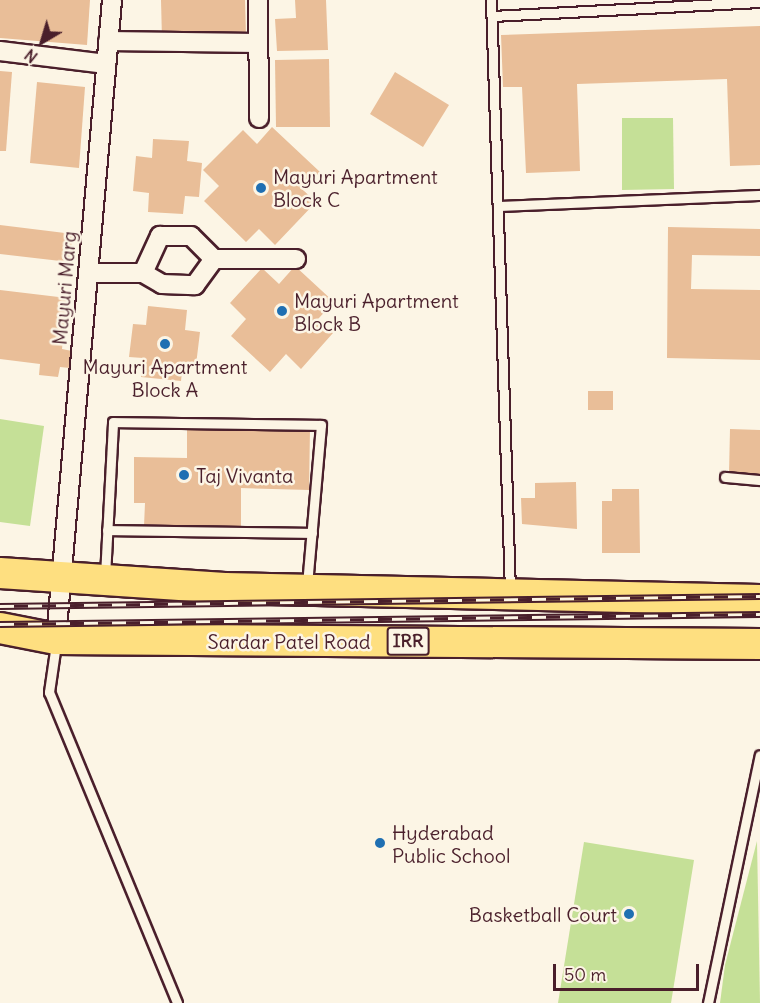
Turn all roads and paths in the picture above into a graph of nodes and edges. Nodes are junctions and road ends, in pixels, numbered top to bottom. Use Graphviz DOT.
graph roads {
  1 [pos="112,0"];
  2 [pos="258,0"];
  3 [pos="491,0"];
  4 [pos="760,2"];
  5 [pos="492,16"];
  6 [pos="108,40"];
  7 [pos="257,43"];
  8 [pos="0,51"];
  9 [pos="106,64"];
  10 [pos="259,117"];
  11 [pos="760,195"];
  12 [pos="498,206"];
  13 [pos="214,259"];
  14 [pos="297,260"];
  15 [pos="88,273"];
  16 [pos="142,273"];
  17 [pos="725,477"];
  18 [pos="760,480"];
  19 [pos="107,530"];
  20 [pos="312,533"];
  21 [pos="0,573"];
  22 [pos="62,580"];
  23 [pos="105,581"];
  24 [pos="307,590"];
  25 [pos="510,594"];
  26 [pos="760,600"];
  27 [pos="7,633"];
  28 [pos="56,639"];
  29 [pos="760,644"];
  30 [pos="760,755"];
  31 [pos="177,1003"];
  32 [pos="708,1003"];
  1 -- 6 [label="street, Mayuri Marg"];
  2 -- 7 [label="street"];
  3 -- 5 [label="lane"];
  4 -- 5 [label="lane"];
  5 -- 12 [label="lane"];
  6 -- 7 [label="street"];
  6 -- 9 [label="street, Mayuri Marg"];
  7 -- 10 [label="street"];
  8 -- 9 [label="street"];
  9 -- 15 [label="street, Mayuri Marg"];
  11 -- 12 [label="lane"];
  12 -- 25 [label="lane"];
  13 -- 14 [label="street"];
  13 -- 16 [label="street"];
  13 -- 16 [label="street"];
  15 -- 16 [label="street"];
  15 -- 22 [label="street, Mayuri Marg"];
  17 -- 18 [label="lane"];
  19 -- 20 [label="lane"];
  19 -- 20 [label="lane"];
  19 -- 23 [label="lane"];
  20 -- 24 [label="lane"];
  21 -- 22 [label="main road"];
  22 -- 23 [label="main road"];
  22 -- 28 [label="street, Mayuri Marg"];
  23 -- 24 [label="main road"];
  24 -- 25 [label="main road"];
  25 -- 26 [label="main road"];
  27 -- 28 [label="main road, Sardar Patel Road / IRR"];
  28 -- 29 [label="main road, Sardar Patel Road / IRR"];
  28 -- 31 [label="lane"];
  30 -- 32 [label="lane"];
}
